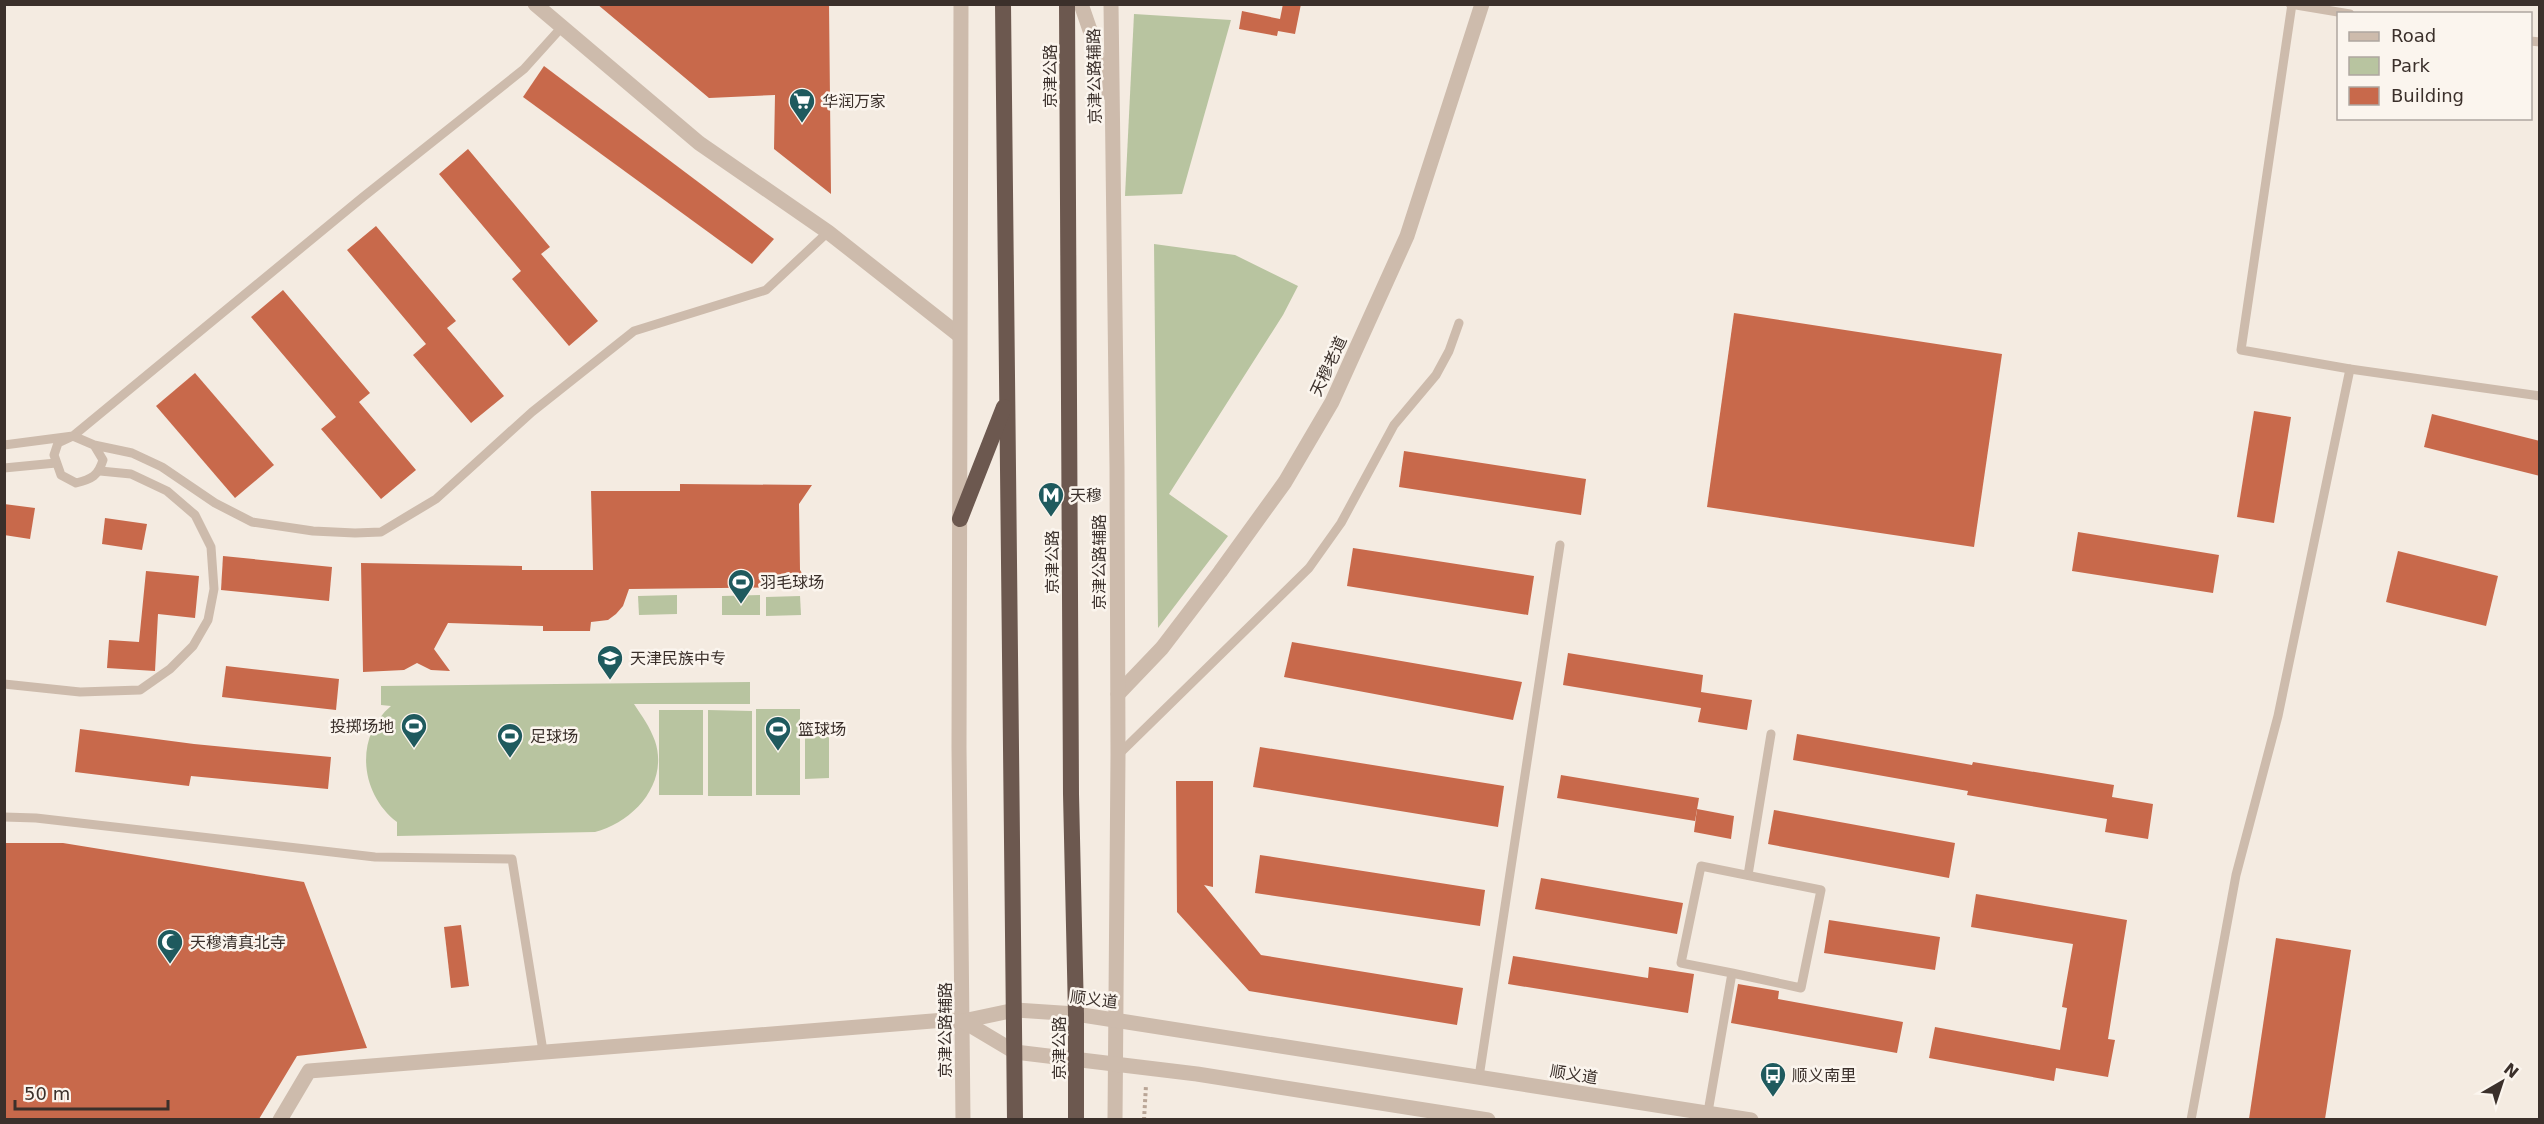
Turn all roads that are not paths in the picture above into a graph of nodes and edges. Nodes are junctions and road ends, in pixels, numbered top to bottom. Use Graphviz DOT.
graph roads {
  1 [pos="535,4"];
  2 [pos="961,4"];
  3 [pos="1003,4"];
  4 [pos="1067,4"];
  5 [pos="1082,4"];
  6 [pos="1111,4"];
  7 [pos="1482,4"];
  8 [pos="2291,5"];
  9 [pos="2337,12"];
  10 [pos="561,28"];
  11 [pos="1114,148"];
  12 [pos="828,232"];
  13 [pos="1459,323"];
  14 [pos="959,335"];
  15 [pos="2350,369"];
  16 [pos="2540,396"];
  17 [pos="1008,398"];
  18 [pos="73,436"];
  19 [pos="4,445"];
  20 [pos="94,446"];
  21 [pos="56,463"];
  22 [pos="4,468"];
  23 [pos="100,471"];
  24 [pos="960,519"];
  25 [pos="1560,544"];
  26 [pos="4,684"];
  27 [pos="1118,694"];
  28 [pos="1771,734"];
  29 [pos="1118,755"];
  30 [pos="4,817"];
  31 [pos="1748,875"];
  32 [pos="1731,973"];
  33 [pos="1015,1010"];
  34 [pos="1076,1014"];
  35 [pos="1116,1020"];
  36 [pos="963,1021"];
  37 [pos="543,1051"];
  38 [pos="1015,1052"];
  39 [pos="1077,1060"];
  40 [pos="1115,1064"];
  41 [pos="1479,1077"];
  42 [pos="1653,1112"];
  43 [pos="1708,1112"];
  44 [pos="280,1119"];
  45 [pos="963,1119"];
  46 [pos="1015,1119"];
  47 [pos="1076,1119"];
  48 [pos="1115,1119"];
  49 [pos="1488,1119"];
  50 [pos="1750,1119"];
  51 [pos="2191,1119"];
  1 -- 10 [label="street"];
  2 -- 14 [label="street, 京津公路辅路"];
  3 -- 17 [label="highway"];
  4 -- 34 [label="highway, 京津公路"];
  5 -- 11 [label="street"];
  6 -- 11 [label="street, 京津公路辅路"];
  7 -- 27 [label="street, 天穆老道"];
  8 -- 9 [label="lane"];
  8 -- 15 [label="lane"];
  10 -- 12 [label="street"];
  10 -- 18 [label="lane"];
  11 -- 27 [label="street, 京津公路辅路"];
  12 -- 14 [label="street"];
  12 -- 20 [label="lane"];
  13 -- 29 [label="lane"];
  14 -- 24 [label="street, 京津公路辅路"];
  15 -- 16 [label="lane"];
  15 -- 51 [label="lane"];
  17 -- 24 [label="highway"];
  17 -- 33 [label="highway"];
  18 -- 19 [label="lane"];
  18 -- 20 [label="lane"];
  18 -- 21 [label="lane"];
  20 -- 23 [label="lane"];
  21 -- 22 [label="lane"];
  21 -- 23 [label="lane"];
  23 -- 26 [label="lane"];
  24 -- 36 [label="street, 京津公路辅路"];
  25 -- 41 [label="lane"];
  27 -- 29 [label="street, 京津公路辅路"];
  28 -- 31 [label="lane"];
  29 -- 35 [label="street, 京津公路辅路"];
  30 -- 37 [label="lane"];
  31 -- 32 [label="lane"];
  31 -- 32 [label="lane"];
  32 -- 43 [label="lane"];
  33 -- 34 [label="street, 顺义道"];
  33 -- 36 [label="street, 顺义道"];
  33 -- 38 [label="highway"];
  34 -- 35 [label="street, 顺义道"];
  34 -- 39 [label="highway, 京津公路"];
  35 -- 40 [label="street, 京津公路辅路"];
  35 -- 41 [label="street, 顺义道"];
  36 -- 37 [label="street, 顺义道"];
  36 -- 38 [label="street"];
  36 -- 45 [label="street, 京津公路辅路"];
  37 -- 44 [label="street, 顺义道"];
  38 -- 39 [label="street"];
  38 -- 46 [label="highway"];
  39 -- 40 [label="street"];
  39 -- 47 [label="highway, 京津公路"];
  40 -- 48 [label="street, 京津公路辅路"];
  40 -- 49 [label="street"];
  41 -- 42 [label="street, 顺义道"];
  42 -- 43 [label="street, 顺义道"];
  43 -- 50 [label="street, 顺义道"];
}
